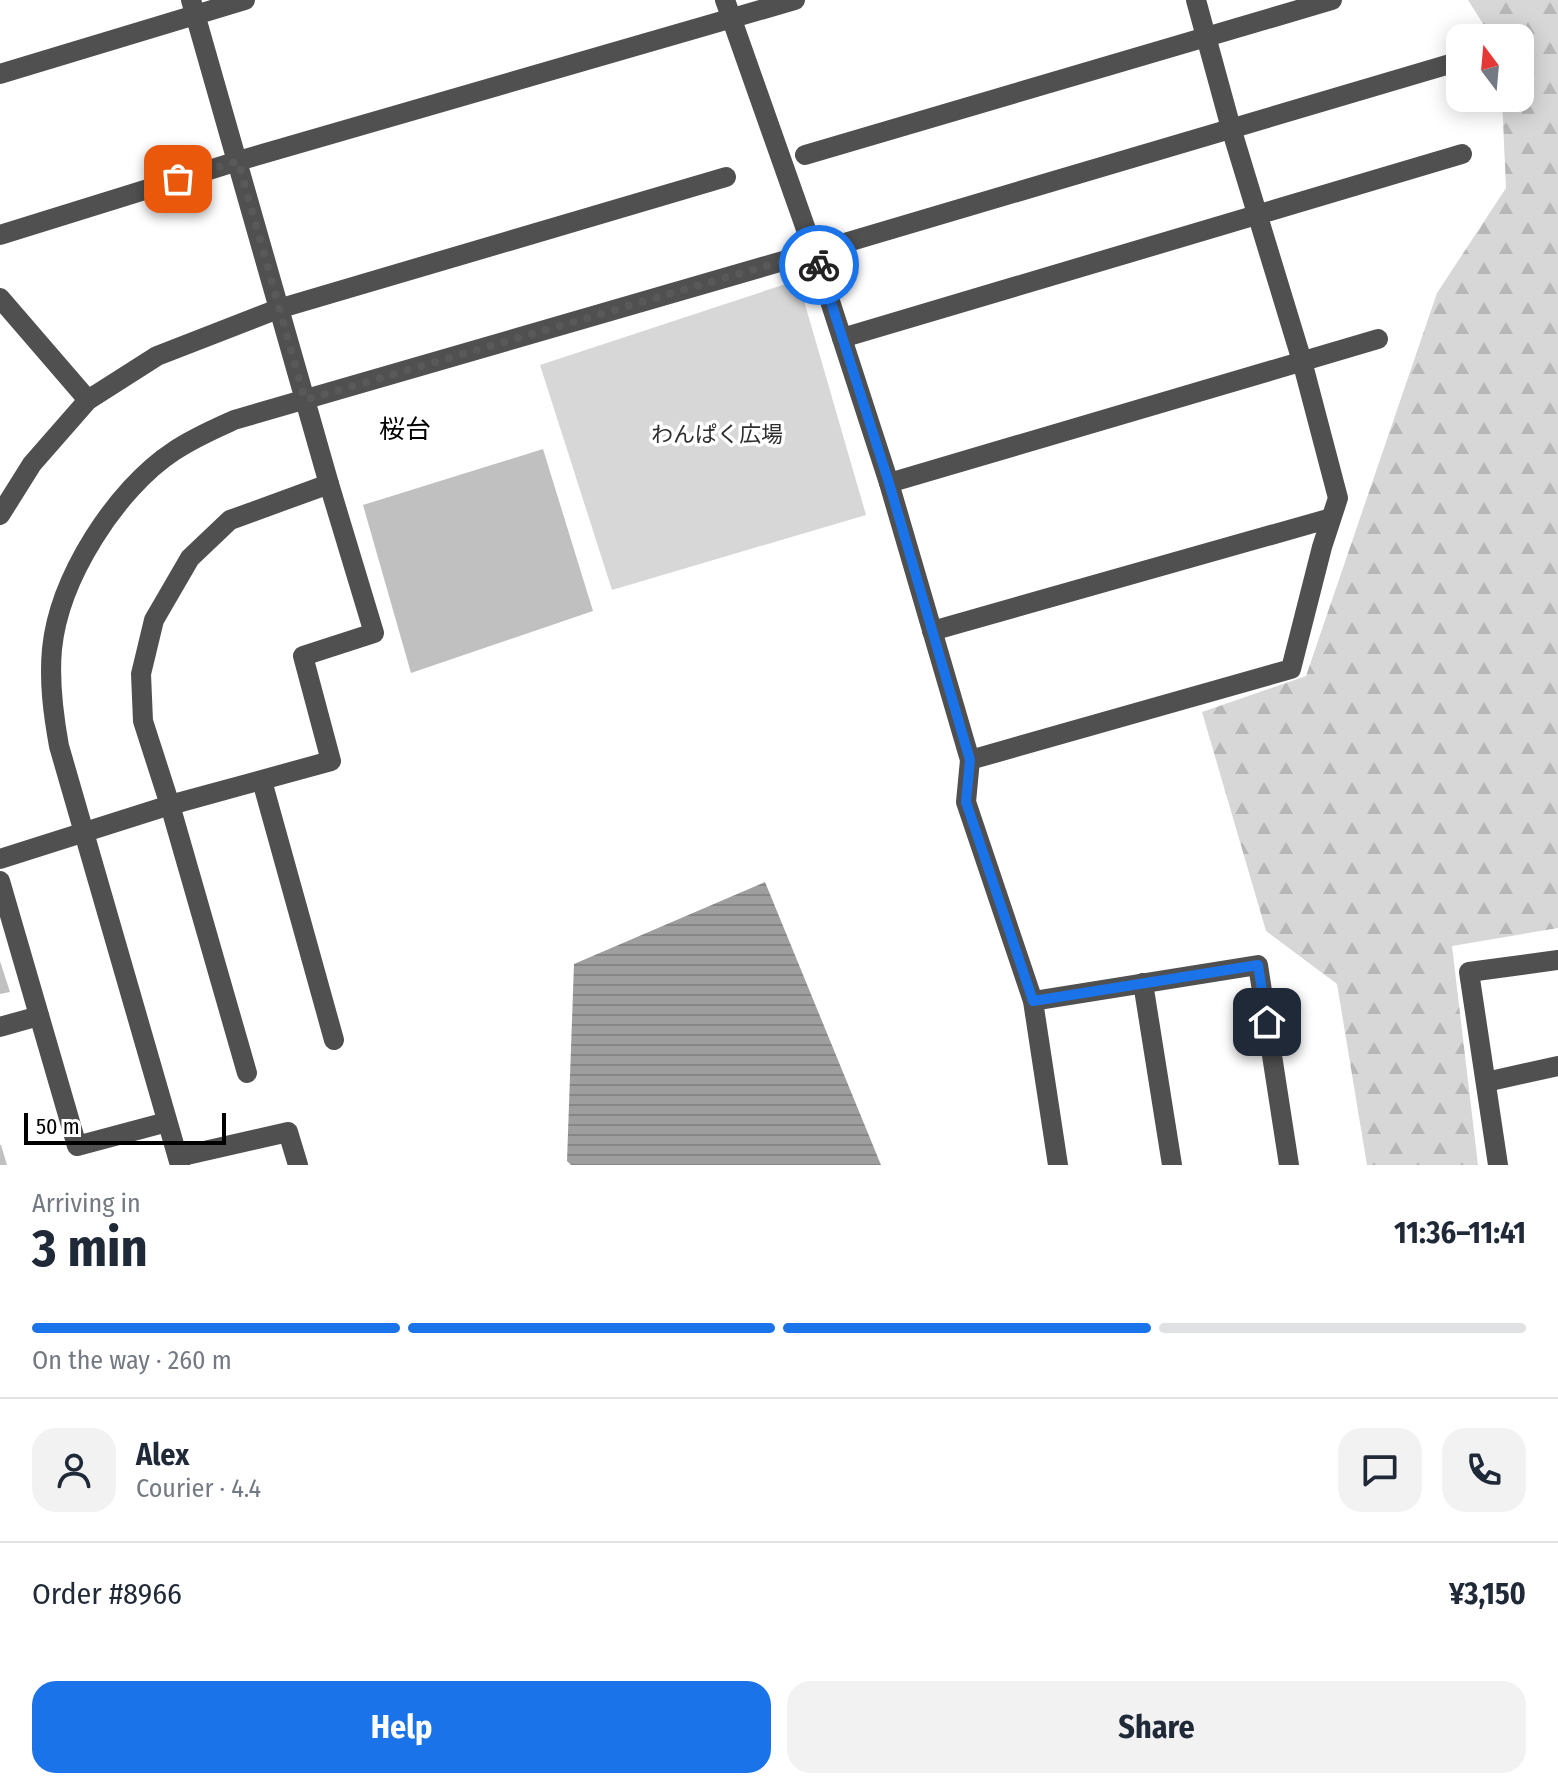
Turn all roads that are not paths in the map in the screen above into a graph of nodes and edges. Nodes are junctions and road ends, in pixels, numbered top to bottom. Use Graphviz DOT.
graph roads {
  1 [pos="245,0"];
  2 [pos="795,0"];
  3 [pos="1196,0"];
  4 [pos="1332,0"];
  5 [pos="193,7"];
  6 [pos="728,10"];
  7 [pos="1206,36"];
  8 [pos="1446,65"];
  9 [pos="0,74"];
  10 [pos="1231,128"];
  11 [pos="1462,154"];
  12 [pos="805,155"];
  13 [pos="238,161"];
  14 [pos="726,177"];
  15 [pos="1258,215"];
  16 [pos="0,235"];
  17 [pos="814,252"];
  18 [pos="0,298"];
  19 [pos="278,309"];
  20 [pos="842,338"];
  21 [pos="1378,339"];
  22 [pos="1302,361"];
  23 [pos="88,400"];
  24 [pos="305,400"];
  25 [pos="889,483"];
  26 [pos="329,484"];
  27 [pos="0,515"];
  28 [pos="1331,518"];
  29 [pos="932,631"];
  30 [pos="970,760"];
  31 [pos="262,781"];
  32 [pos="170,805"];
  33 [pos="83,834"];
  34 [pos="0,859"];
  35 [pos="0,881"];
  36 [pos="1558,960"];
  37 [pos="1143,983"];
  38 [pos="1033,1001"];
  39 [pos="39,1016"];
  40 [pos="0,1027"];
  41 [pos="334,1040"];
  42 [pos="1558,1066"];
  43 [pos="247,1073"];
  44 [pos="1486,1082"];
  45 [pos="167,1122"];
  46 [pos="179,1161"];
  47 [pos="298,1165"];
  48 [pos="1058,1165"];
  49 [pos="1172,1165"];
  50 [pos="1289,1165"];
  51 [pos="1498,1165"];
  1 -- 5 [label="street"];
  2 -- 6 [label="street"];
  3 -- 7 [label="street"];
  4 -- 7 [label="street"];
  5 -- 9 [label="street"];
  5 -- 13 [label="street"];
  6 -- 13 [label="street"];
  6 -- 17 [label="street"];
  7 -- 10 [label="street"];
  7 -- 12 [label="street"];
  8 -- 10 [label="street"];
  10 -- 15 [label="street"];
  10 -- 17 [label="street"];
  11 -- 15 [label="street"];
  13 -- 16 [label="street"];
  13 -- 19 [label="street"];
  14 -- 19 [label="street"];
  15 -- 20 [label="street"];
  15 -- 22 [label="street"];
  17 -- 20 [label="street"];
  17 -- 24 [label="street"];
  18 -- 23 [label="street"];
  19 -- 23 [label="street"];
  19 -- 24 [label="street"];
  20 -- 25 [label="street"];
  21 -- 22 [label="street"];
  22 -- 25 [label="street"];
  22 -- 28 [label="street"];
  23 -- 27 [label="street"];
  24 -- 26 [label="street"];
  24 -- 33 [label="street"];
  25 -- 29 [label="street"];
  26 -- 31 [label="street"];
  26 -- 32 [label="street"];
  28 -- 29 [label="street"];
  28 -- 30 [label="street"];
  29 -- 30 [label="street"];
  30 -- 38 [label="street"];
  31 -- 32 [label="street"];
  31 -- 41 [label="street"];
  32 -- 33 [label="street"];
  32 -- 43 [label="street"];
  33 -- 34 [label="street"];
  33 -- 45 [label="street"];
  35 -- 39 [label="street"];
  36 -- 44 [label="street"];
  37 -- 38 [label="street"];
  37 -- 49 [label="street"];
  37 -- 50 [label="street"];
  38 -- 48 [label="street"];
  39 -- 40 [label="street"];
  39 -- 45 [label="street"];
  42 -- 44 [label="street"];
  44 -- 51 [label="street"];
  45 -- 46 [label="street"];
  46 -- 47 [label="street"];
}
